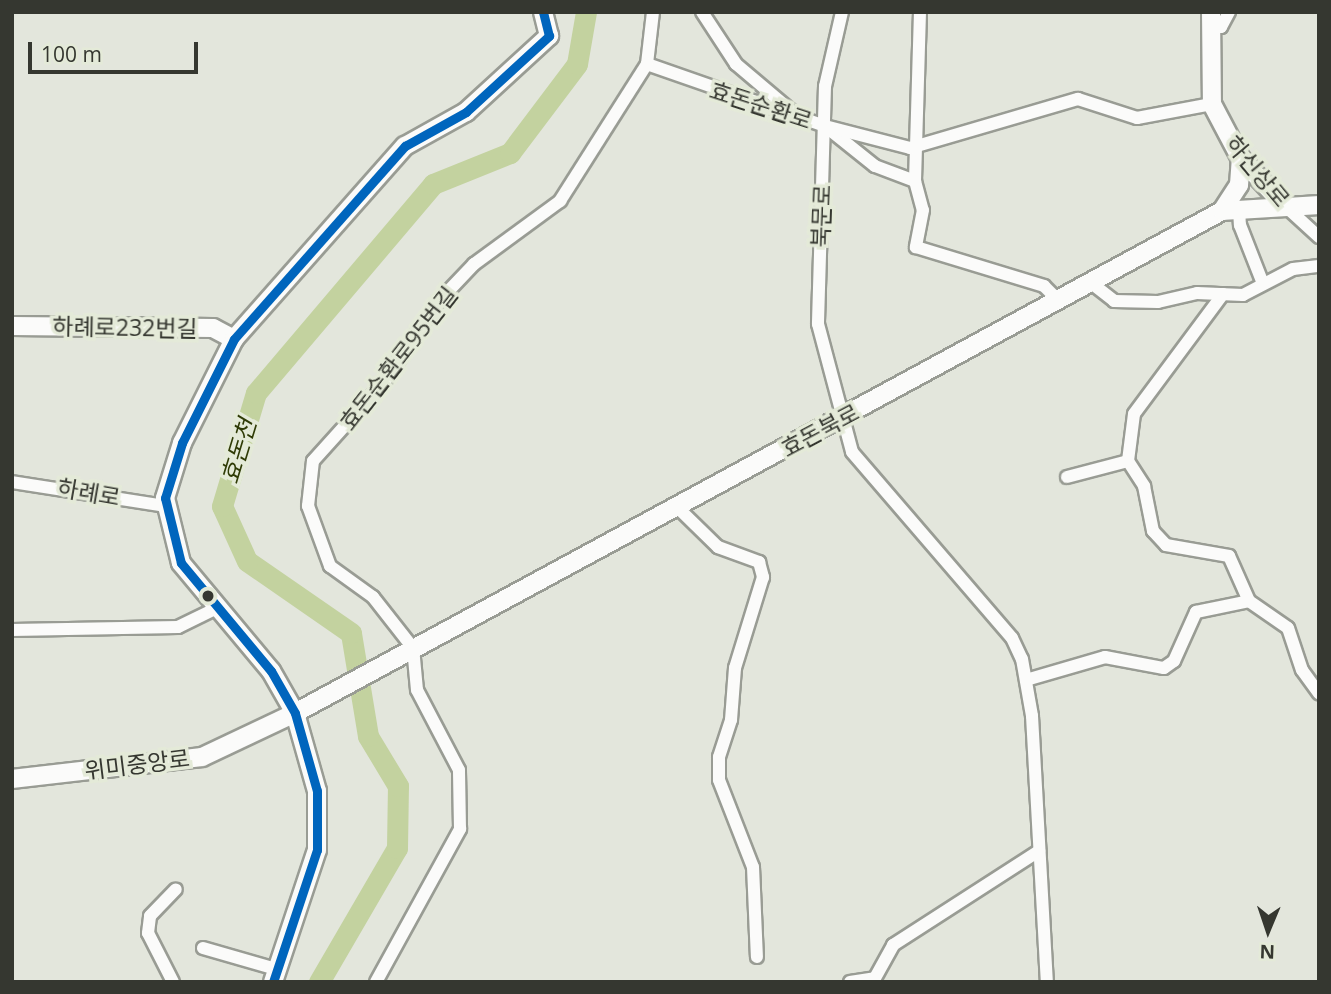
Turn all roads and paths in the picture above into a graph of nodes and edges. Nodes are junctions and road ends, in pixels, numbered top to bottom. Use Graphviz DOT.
graph roads {
  1 [pos="543,12"];
  2 [pos="653,12"];
  3 [pos="702,12"];
  4 [pos="842,12"];
  5 [pos="920,12"];
  6 [pos="1229,12"];
  7 [pos="1211,20"];
  8 [pos="647,64"];
  9 [pos="1212,104"];
  10 [pos="799,118"];
  11 [pos="825,127"];
  12 [pos="914,147"];
  13 [pos="1241,159"];
  14 [pos="915,181"];
  15 [pos="1283,204"];
  16 [pos="1319,205"];
  17 [pos="1231,209"];
  18 [pos="1319,237"];
  19 [pos="1319,266"];
  20 [pos="1262,281"];
  21 [pos="1090,282"];
  22 [pos="1223,294"];
  23 [pos="1057,299"];
  24 [pos="12,326"];
  25 [pos="234,339"];
  26 [pos="843,418"];
  27 [pos="1128,461"];
  28 [pos="1067,477"];
  29 [pos="12,482"];
  30 [pos="165,506"];
  31 [pos="676,506"];
  32 [pos="1249,601"];
  33 [pos="218,608"];
  34 [pos="12,630"];
  35 [pos="407,651"];
  36 [pos="1026,680"];
  37 [pos="1319,693"];
  38 [pos="295,713"];
  39 [pos="12,779"];
  40 [pos="1039,851"];
  41 [pos="176,889"];
  42 [pos="203,948"];
  43 [pos="757,957"];
  44 [pos="274,976"];
  45 [pos="173,982"];
  46 [pos="376,982"];
  47 [pos="850,982"];
  48 [pos="1047,982"];
  1 -- 25 [label="street"];
  2 -- 8 [label="street"];
  3 -- 10 [label="street"];
  4 -- 11 [label="street, 북문로"];
  5 -- 12 [label="street"];
  6 -- 7 [label="street"];
  7 -- 9 [label="street, 하신상로"];
  8 -- 10 [label="street, 효돈순환로"];
  8 -- 35 [label="street, 효돈순환로95번길"];
  9 -- 12 [label="street"];
  9 -- 13 [label="street, 하신상로"];
  10 -- 11 [label="street, 효돈순환로"];
  11 -- 12 [label="street"];
  11 -- 14 [label="street, 효돈순환로"];
  11 -- 26 [label="street, 북문로"];
  12 -- 14 [label="street"];
  13 -- 15 [label="street, 하신상로"];
  13 -- 17 [label="street"];
  14 -- 23 [label="street"];
  15 -- 16 [label="street"];
  15 -- 17 [label="street"];
  15 -- 18 [label="street, 하신상로"];
  17 -- 20 [label="street, 하신상로"];
  17 -- 21 [label="street, 효돈북로"];
  19 -- 20 [label="street"];
  20 -- 22 [label="street"];
  21 -- 22 [label="street"];
  21 -- 23 [label="street, 효돈북로"];
  22 -- 27 [label="street"];
  23 -- 26 [label="street, 효돈북로"];
  24 -- 25 [label="street, 하례로232번길"];
  25 -- 30 [label="street"];
  26 -- 31 [label="street, 효돈북로"];
  26 -- 36 [label="street, 북문로"];
  27 -- 28 [label="street"];
  27 -- 32 [label="street"];
  29 -- 30 [label="street, 하례로"];
  30 -- 33 [label="street"];
  31 -- 35 [label="street, 효돈북로"];
  31 -- 43 [label="street"];
  32 -- 36 [label="street"];
  32 -- 37 [label="street"];
  33 -- 34 [label="street"];
  33 -- 38 [label="street"];
  35 -- 38 [label="street, 효돈북로"];
  35 -- 46 [label="street"];
  36 -- 40 [label="street, 북문로"];
  38 -- 39 [label="street, 위미중앙로"];
  38 -- 44 [label="street"];
  40 -- 47 [label="street"];
  40 -- 48 [label="street, 북문로"];
  41 -- 45 [label="street"];
  42 -- 44 [label="street"];
}
